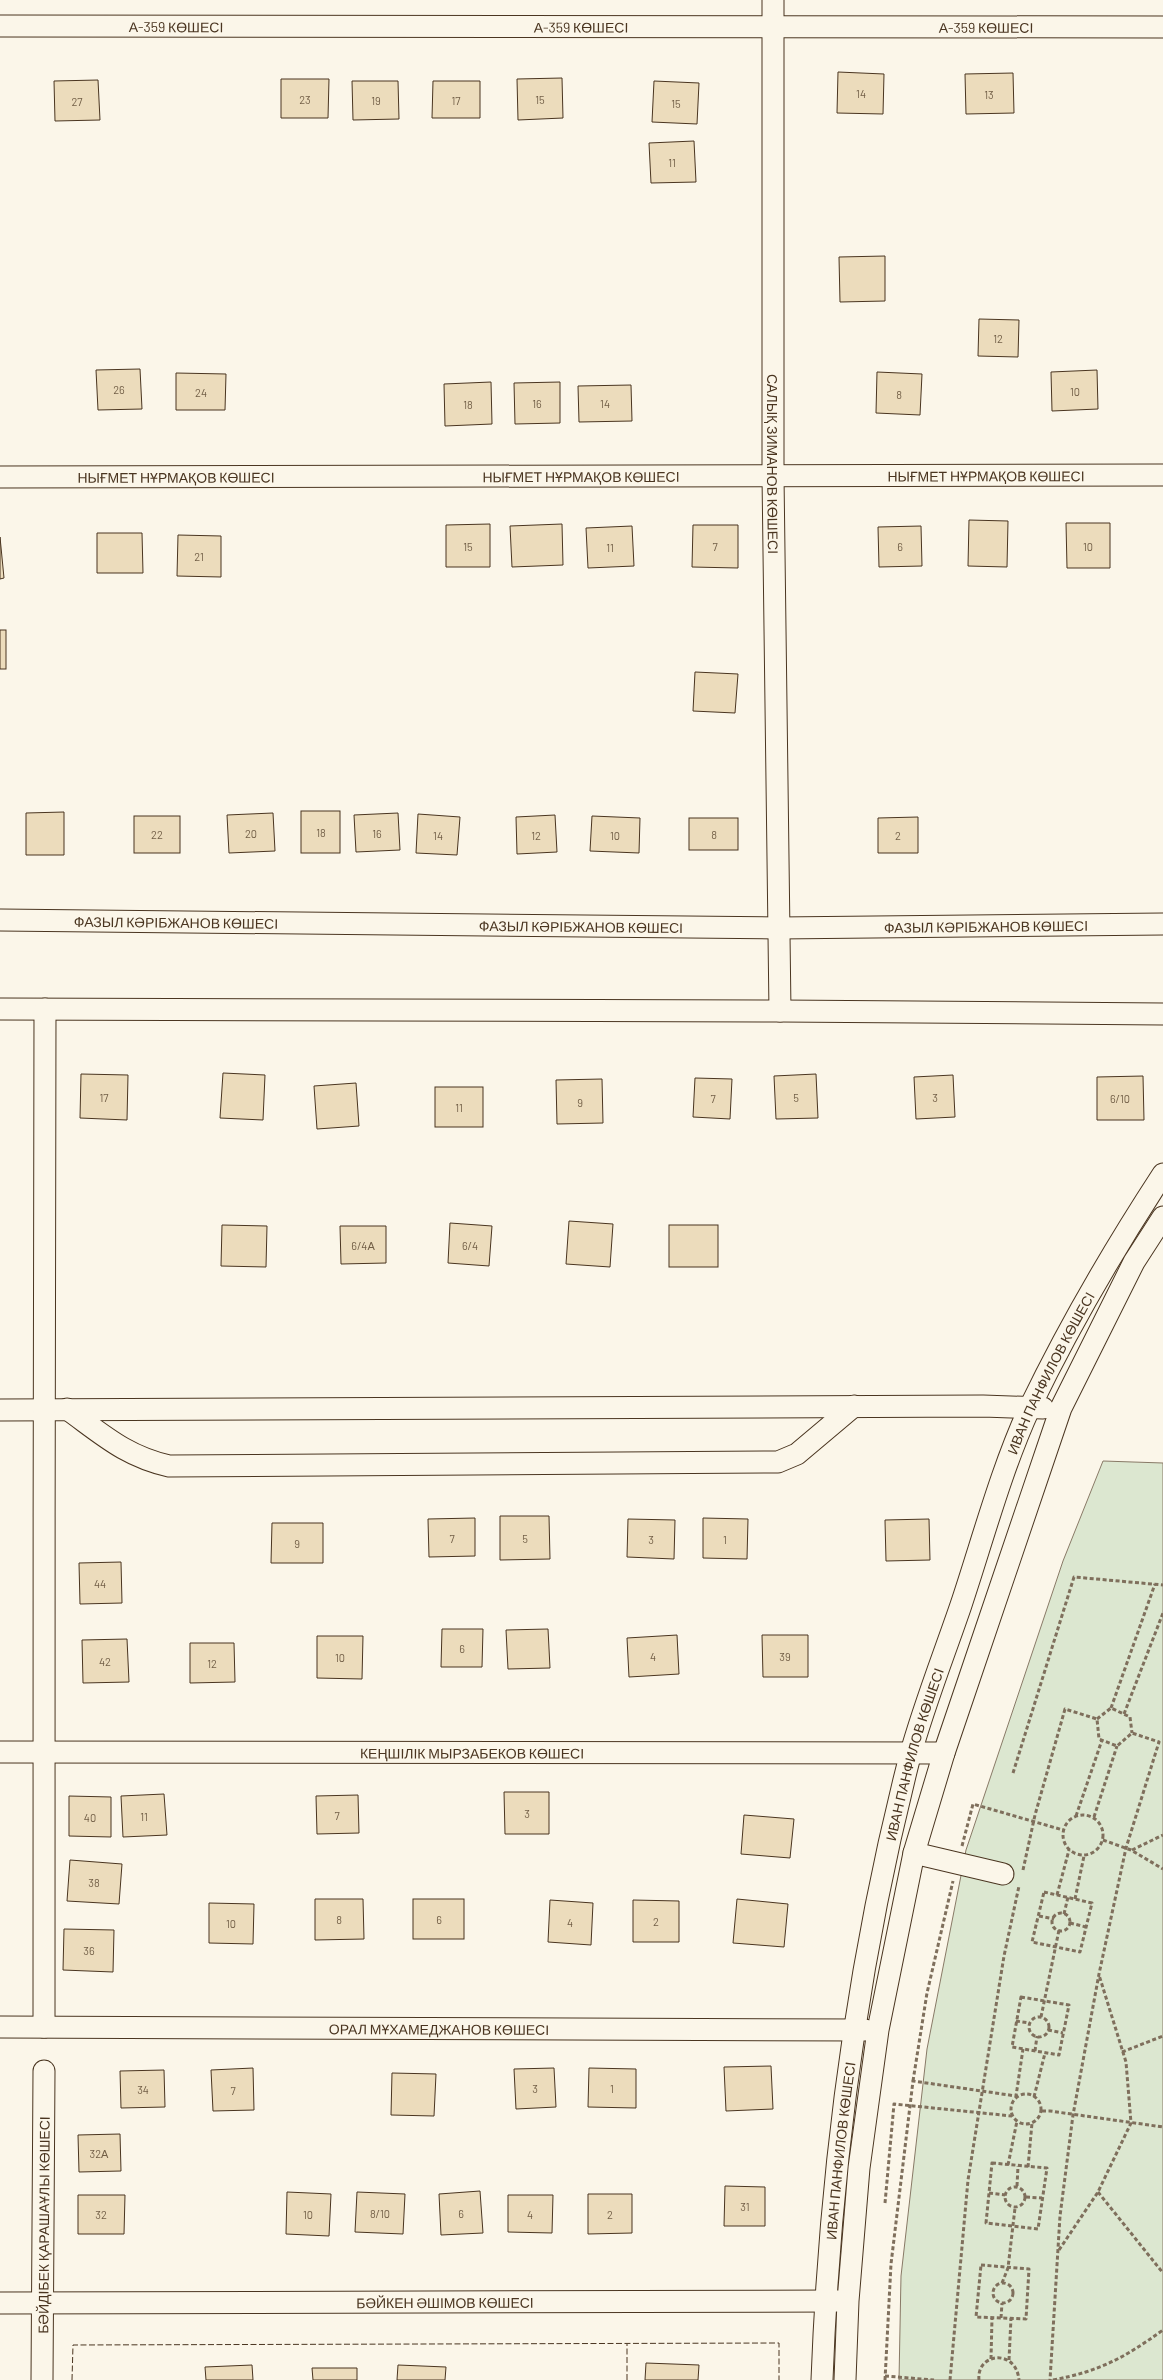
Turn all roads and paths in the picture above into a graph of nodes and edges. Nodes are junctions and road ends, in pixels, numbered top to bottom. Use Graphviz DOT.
graph roads {
  1 [pos="773,0"];
  2 [pos="0,26"];
  3 [pos="774,26"];
  4 [pos="1163,27"];
  5 [pos="1163,475"];
  6 [pos="0,476"];
  7 [pos="773,476"];
  8 [pos="0,920"];
  9 [pos="1163,924"];
  10 [pos="778,928"];
  11 [pos="0,1009"];
  12 [pos="45,1009"];
  13 [pos="780,1011"];
  14 [pos="1163,1014"];
  15 [pos="1163,1174"];
  16 [pos="1163,1217"];
  17 [pos="854,1406"];
  18 [pos="1030,1408"];
  19 [pos="1061,1408"];
  20 [pos="46,1409"];
  21 [pos="67,1409"];
  22 [pos="0,1410"];
  23 [pos="1155,1584"];
  24 [pos="1163,1585"];
  25 [pos="1163,1612"];
  26 [pos="1111,1708"];
  27 [pos="1124,1714"];
  28 [pos="1098,1719"];
  29 [pos="1132,1733"];
  30 [pos="1102,1740"];
  31 [pos="1117,1746"];
  32 [pos="0,1752"];
  33 [pos="42,1752"];
  34 [pos="911,1754"];
  35 [pos="944,1754"];
  36 [pos="1013,1773"];
  37 [pos="1075,1816"];
  38 [pos="1094,1817"];
  39 [pos="1034,1820"];
  40 [pos="1063,1830"];
  41 [pos="1163,1834"];
  42 [pos="1103,1840"];
  43 [pos="1126,1848"];
  44 [pos="1069,1849"];
  45 [pos="1132,1850"];
  46 [pos="1125,1852"];
  47 [pos="914,1853"];
  48 [pos="1084,1856"];
  49 [pos="958,1862"];
  50 [pos="1163,1869"];
  51 [pos="1004,1874"];
  52 [pos="1057,1895"];
  53 [pos="1068,1897"];
  54 [pos="1075,1899"];
  55 [pos="1064,1914"];
  56 [pos="1039,1916"];
  57 [pos="1054,1919"];
  58 [pos="1070,1923"];
  59 [pos="1086,1927"];
  60 [pos="1060,1930"];
  61 [pos="1056,1947"];
  62 [pos="1099,1974"];
  63 [pos="1043,2001"];
  64 [pos="1041,2017"];
  65 [pos="1016,2021"];
  66 [pos="1029,2024"];
  67 [pos="0,2027"];
  68 [pos="44,2027"];
  69 [pos="853,2030"];
  70 [pos="878,2030"];
  71 [pos="1048,2030"];
  72 [pos="1063,2033"];
  73 [pos="1037,2036"];
  74 [pos="1163,2036"];
  75 [pos="1023,2049"];
  76 [pos="1035,2051"];
  77 [pos="1122,2052"];
  78 [pos="1045,2053"];
  79 [pos="44,2071"];
  80 [pos="913,2081"];
  81 [pos="981,2092"];
  82 [pos="1016,2096"];
  83 [pos="1034,2097"];
  84 [pos="910,2104"];
  85 [pos="1042,2111"];
  86 [pos="978,2112"];
  87 [pos="1073,2115"];
  88 [pos="1012,2116"];
  89 [pos="1017,2121"];
  90 [pos="1032,2123"];
  91 [pos="1131,2123"];
  92 [pos="1163,2127"];
  93 [pos="1008,2165"];
  94 [pos="1018,2166"];
  95 [pos="1028,2167"];
  96 [pos="1017,2186"];
  97 [pos="1098,2192"];
  98 [pos="989,2193"];
  99 [pos="1006,2195"];
  100 [pos="1026,2197"];
  101 [pos="1042,2198"];
  102 [pos="885,2203"];
  103 [pos="1014,2208"];
  104 [pos="1013,2226"];
  105 [pos="1058,2250"];
  106 [pos="1008,2268"];
  107 [pos="1163,2273"];
  108 [pos="1002,2282"];
  109 [pos="825,2302"];
  110 [pos="848,2302"];
  111 [pos="0,2303"];
  112 [pos="42,2303"];
  113 [pos="1002,2303"];
  114 [pos="992,2318"];
  115 [pos="1001,2318"];
  116 [pos="1012,2318"];
  117 [pos="1163,2330"];
  118 [pos="991,2359"];
  119 [pos="1009,2360"];
  120 [pos="885,2378"];
  121 [pos="42,2380"];
  122 [pos="822,2380"];
  123 [pos="845,2380"];
  124 [pos="934,2380"];
  125 [pos="950,2380"];
  126 [pos="979,2380"];
  127 [pos="1019,2380"];
  128 [pos="1052,2380"];
  1 -- 3 [label="street, САЛЫҚ ЗИМАНОВ КӨШЕСІ"];
  2 -- 3 [label="street, А-359 КӨШЕСІ"];
  3 -- 4 [label="street, А-359 КӨШЕСІ"];
  3 -- 7 [label="street, САЛЫҚ ЗИМАНОВ КӨШЕСІ"];
  5 -- 7 [label="street, НЫҒМЕТ НҰРМАҚОВ КӨШЕСІ"];
  6 -- 7 [label="street, НЫҒМЕТ НҰРМАҚОВ КӨШЕСІ"];
  7 -- 10 [label="street, САЛЫҚ ЗИМАНОВ КӨШЕСІ"];
  8 -- 10 [label="street, ФАЗЫЛ КӘРІБЖАНОВ КӨШЕСІ"];
  9 -- 10 [label="street, ФАЗЫЛ КӘРІБЖАНОВ КӨШЕСІ"];
  10 -- 13 [label="street, САЛЫҚ ЗИМАНОВ КӨШЕСІ"];
  11 -- 12 [label="street"];
  12 -- 13 [label="street"];
  12 -- 20 [label="street"];
  13 -- 14 [label="street"];
  15 -- 18 [label="street, ИВАН ПАНФИЛОВ КӨШЕСІ"];
  16 -- 19 [label="street, ИВАН ПАНФИЛОВ КӨШЕСІ"];
  17 -- 18 [label="street"];
  17 -- 21 [label="street"];
  17 -- 21 [label="street"];
  18 -- 19 [label="street"];
  18 -- 34 [label="street, ИВАН ПАНФИЛОВ КӨШЕСІ"];
  19 -- 35 [label="street, ИВАН ПАНФИЛОВ КӨШЕСІ"];
  20 -- 21 [label="street"];
  20 -- 22 [label="street"];
  20 -- 33 [label="street"];
  23 -- 24 [label="path"];
  23 -- 26 [label="path"];
  23 -- 36 [label="path"];
  25 -- 27 [label="path"];
  26 -- 27 [label="path"];
  26 -- 28 [label="path"];
  27 -- 29 [label="path"];
  28 -- 30 [label="path"];
  28 -- 39 [label="path"];
  29 -- 31 [label="path"];
  29 -- 43 [label="path"];
  30 -- 31 [label="path"];
  30 -- 37 [label="path"];
  31 -- 38 [label="path"];
  32 -- 33 [label="street, КЕҢШІЛІК МЫРЗАБЕКОВ КӨШЕСІ"];
  33 -- 34 [label="street, КЕҢШІЛІК МЫРЗАБЕКОВ КӨШЕСІ"];
  33 -- 68 [label="street"];
  34 -- 35 [label="street, КЕҢШІЛІК МЫРЗАБЕКОВ КӨШЕСІ"];
  34 -- 69 [label="street, ИВАН ПАНФИЛОВ КӨШЕСІ"];
  35 -- 47 [label="street, ИВАН ПАНФИЛОВ КӨШЕСІ"];
  37 -- 38 [label="path"];
  37 -- 40 [label="path"];
  38 -- 42 [label="path"];
  39 -- 40 [label="path"];
  39 -- 49 [label="path"];
  39 -- 81 [label="path"];
  40 -- 44 [label="path"];
  41 -- 45 [label="path"];
  42 -- 43 [label="path"];
  42 -- 48 [label="path"];
  43 -- 45 [label="path"];
  43 -- 46 [label="path"];
  44 -- 48 [label="path"];
  44 -- 52 [label="path"];
  45 -- 46 [label="path"];
  45 -- 50 [label="path"];
  46 -- 62 [label="path"];
  47 -- 49 [label="street"];
  47 -- 70 [label="street, ИВАН ПАНФИЛОВ КӨШЕСІ"];
  48 -- 54 [label="path"];
  49 -- 51 [label="street"];
  49 -- 80 [label="path"];
  52 -- 53 [label="path"];
  52 -- 56 [label="path"];
  53 -- 54 [label="path"];
  53 -- 55 [label="path"];
  54 -- 59 [label="path"];
  55 -- 57 [label="path"];
  55 -- 58 [label="path"];
  56 -- 57 [label="path"];
  56 -- 61 [label="path"];
  57 -- 60 [label="path"];
  58 -- 59 [label="path"];
  58 -- 60 [label="path"];
  59 -- 61 [label="path"];
  60 -- 61 [label="path"];
  61 -- 63 [label="path"];
  62 -- 77 [label="path"];
  62 -- 87 [label="path"];
  63 -- 64 [label="path"];
  63 -- 65 [label="path"];
  63 -- 72 [label="path"];
  64 -- 66 [label="path"];
  64 -- 71 [label="path"];
  65 -- 66 [label="path"];
  65 -- 75 [label="path"];
  66 -- 73 [label="path"];
  67 -- 68 [label="street, ОРАЛ МҰХАМЕДЖАНОВ КӨШЕСІ"];
  68 -- 69 [label="street, ОРАЛ МҰХАМЕДЖАНОВ КӨШЕСІ"];
  69 -- 70 [label="street, ОРАЛ МҰХАМЕДЖАНОВ КӨШЕСІ"];
  69 -- 109 [label="street, ИВАН ПАНФИЛОВ КӨШЕСІ"];
  70 -- 110 [label="street, ИВАН ПАНФИЛОВ КӨШЕСІ"];
  71 -- 72 [label="path"];
  71 -- 73 [label="path"];
  72 -- 78 [label="path"];
  73 -- 76 [label="path"];
  74 -- 77 [label="path"];
  75 -- 76 [label="path"];
  75 -- 82 [label="path"];
  76 -- 78 [label="path"];
  77 -- 91 [label="path"];
  78 -- 83 [label="path"];
  79 -- 112 [label="street, БӘЙДІБЕК ҚАРАШАҰЛЫ КӨШЕСІ"];
  80 -- 81 [label="path"];
  80 -- 84 [label="path"];
  81 -- 82 [label="path"];
  81 -- 86 [label="path"];
  82 -- 83 [label="path"];
  82 -- 88 [label="path"];
  83 -- 85 [label="path"];
  84 -- 86 [label="path"];
  84 -- 102 [label="path"];
  84 -- 120 [label="path"];
  85 -- 87 [label="path"];
  85 -- 90 [label="path"];
  86 -- 88 [label="path"];
  86 -- 125 [label="path"];
  87 -- 91 [label="path"];
  87 -- 105 [label="path"];
  88 -- 89 [label="path"];
  89 -- 90 [label="path"];
  89 -- 93 [label="path"];
  90 -- 95 [label="path"];
  91 -- 92 [label="path"];
  91 -- 97 [label="path"];
  93 -- 94 [label="path"];
  93 -- 98 [label="path"];
  94 -- 95 [label="path"];
  94 -- 96 [label="path"];
  95 -- 101 [label="path"];
  96 -- 99 [label="path"];
  96 -- 100 [label="path"];
  97 -- 105 [label="path"];
  97 -- 107 [label="path"];
  98 -- 99 [label="path"];
  98 -- 104 [label="path"];
  99 -- 103 [label="path"];
  100 -- 101 [label="path"];
  100 -- 103 [label="path"];
  101 -- 104 [label="path"];
  103 -- 104 [label="path"];
  104 -- 106 [label="path"];
  105 -- 128 [label="path"];
  106 -- 108 [label="path"];
  106 -- 114 [label="path"];
  106 -- 116 [label="path"];
  108 -- 113 [label="path"];
  108 -- 113 [label="path"];
  109 -- 110 [label="street, БӘЙКЕН ӘШІМОВ КӨШЕСІ"];
  109 -- 112 [label="street, БӘЙКЕН ӘШІМОВ КӨШЕСІ"];
  109 -- 122 [label="street, ИВАН ПАНФИЛОВ КӨШЕСІ"];
  110 -- 123 [label="street, ИВАН ПАНФИЛОВ КӨШЕСІ"];
  111 -- 112 [label="street, БӘЙКЕН ӘШІМОВ КӨШЕСІ"];
  112 -- 121 [label="street, БӘЙДІБЕК ҚАРАШАҰЛЫ КӨШЕСІ"];
  113 -- 115 [label="path"];
  114 -- 115 [label="path"];
  114 -- 118 [label="path"];
  115 -- 116 [label="path"];
  116 -- 119 [label="path"];
  117 -- 128 [label="path"];
  118 -- 119 [label="path"];
  118 -- 126 [label="path"];
  119 -- 127 [label="path"];
  120 -- 124 [label="path"];
}
